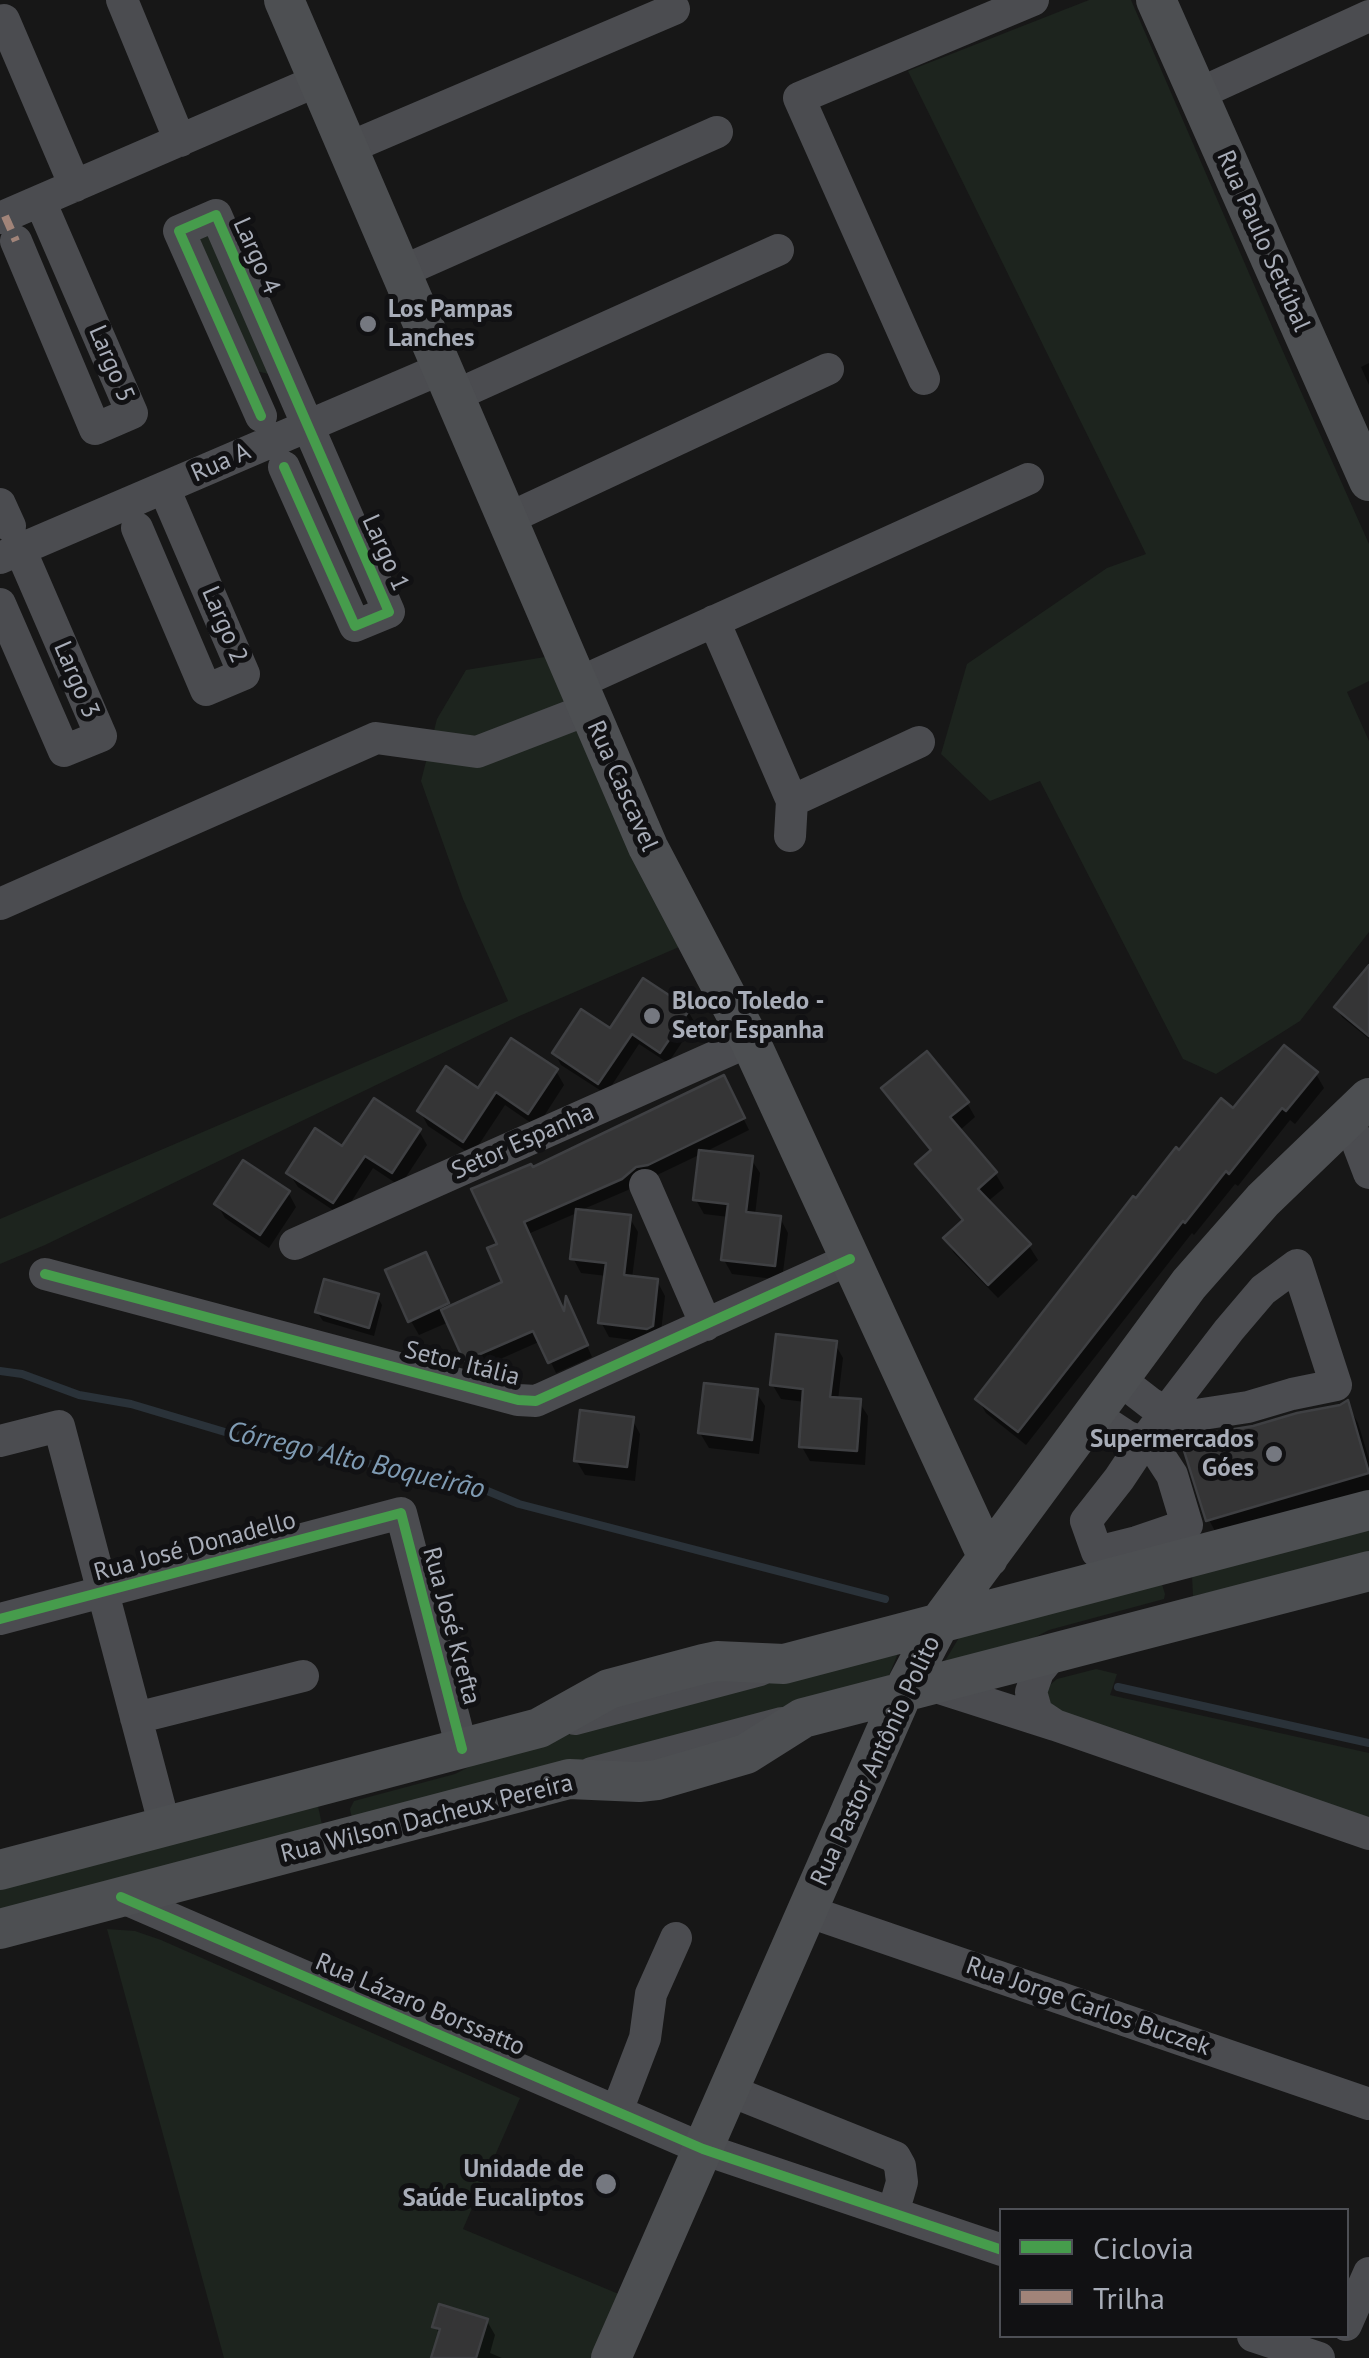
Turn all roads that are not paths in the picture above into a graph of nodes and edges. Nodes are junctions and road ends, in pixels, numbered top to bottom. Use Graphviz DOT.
graph roads {
  1 [pos="122,0"];
  2 [pos="284,0"];
  3 [pos="1033,0"];
  4 [pos="1156,0"];
  5 [pos="674,9"];
  6 [pos="1369,16"];
  7 [pos="4,20"];
  8 [pos="319,80"];
  9 [pos="1198,94"];
  10 [pos="718,132"];
  11 [pos="180,140"];
  12 [pos="348,148"];
  13 [pos="75,186"];
  14 [pos="40,201"];
  15 [pos="8,230"];
  16 [pos="60,245"];
  17 [pos="778,250"];
  18 [pos="402,272"];
  19 [pos="37,291"];
  20 [pos="828,369"];
  21 [pos="245,380"];
  22 [pos="924,380"];
  23 [pos="448,382"];
  24 [pos="292,390"];
  25 [pos="261,416"];
  26 [pos="308,426"];
  27 [pos="322,460"];
  28 [pos="284,466"];
  29 [pos="1028,480"];
  30 [pos="1369,481"];
  31 [pos="164,488"];
  32 [pos="298,500"];
  33 [pos="507,518"];
  34 [pos="138,528"];
  35 [pos="184,533"];
  36 [pos="7,534"];
  37 [pos="158,577"];
  38 [pos="36,586"];
  39 [pos="0,604"];
  40 [pos="714,621"];
  41 [pos="14,636"];
  42 [pos="583,696"];
  43 [pos="919,742"];
  44 [pos="792,801"];
  45 [pos="790,836"];
  46 [pos="0,904"];
  47 [pos="750,1041"];
  48 [pos="1358,1108"];
  49 [pos="1369,1172"];
  50 [pos="645,1185"];
  51 [pos="296,1244"];
  52 [pos="850,1259"];
  53 [pos="45,1274"];
  54 [pos="706,1324"];
  55 [pos="1119,1379"];
  56 [pos="1166,1412"];
  57 [pos="1094,1415"];
  58 [pos="0,1441"];
  59 [pos="1369,1510"];
  60 [pos="401,1513"];
  61 [pos="995,1549"];
  62 [pos="1148,1568"];
  63 [pos="1369,1570"];
  64 [pos="103,1592"];
  65 [pos="1042,1596"];
  66 [pos="0,1619"];
  67 [pos="940,1622"];
  68 [pos="1162,1624"];
  69 [pos="1054,1652"];
  70 [pos="302,1676"];
  71 [pos="916,1688"];
  72 [pos="816,1714"];
  73 [pos="136,1718"];
  74 [pos="1056,1725"];
  75 [pos="462,1748"];
  76 [pos="872,1760"];
  77 [pos="348,1779"];
  78 [pos="165,1827"];
  79 [pos="360,1834"];
  80 [pos="1369,1834"];
  81 [pos="0,1870"];
  82 [pos="121,1898"];
  83 [pos="807,1911"];
  84 [pos="0,1929"];
  85 [pos="676,1938"];
  86 [pos="728,2090"];
  87 [pos="1369,2104"];
  88 [pos="617,2112"];
  89 [pos="703,2148"];
  90 [pos="893,2213"];
  91 [pos="999,2249"];
  92 [pos="1369,2273"];
  93 [pos="1349,2319"];
  94 [pos="1259,2338"];
  95 [pos="611,2358"];
  96 [pos="1319,2358"];
  1 -- 11 [label="street"];
  2 -- 8 [label="main road, Rua Cascavel"];
  3 -- 22 [label="street"];
  4 -- 9 [label="main road, Rua Paulo Setúbal"];
  5 -- 12 [label="street"];
  6 -- 9 [label="street"];
  7 -- 13 [label="street"];
  8 -- 11 [label="street"];
  8 -- 12 [label="main road, Rua Cascavel"];
  9 -- 30 [label="main road, Rua Paulo Setúbal"];
  10 -- 18 [label="street"];
  11 -- 13 [label="street"];
  12 -- 18 [label="main road, Rua Cascavel"];
  13 -- 14 [label="street"];
  14 -- 15 [label="street"];
  14 -- 16 [label="street, Largo 5"];
  15 -- 19 [label="street, Largo 5"];
  16 -- 19 [label="street"];
  16 -- 19 [label="street, Largo 5"];
  17 -- 23 [label="street, Rua A"];
  18 -- 23 [label="main road, Rua Cascavel"];
  20 -- 33 [label="street"];
  21 -- 24 [label="street"];
  21 -- 24 [label="street, Largo 4"];
  21 -- 25 [label="street, Largo 4"];
  23 -- 26 [label="street, Rua A"];
  23 -- 33 [label="main road, Rua Cascavel"];
  24 -- 26 [label="street, Largo 4"];
  26 -- 27 [label="street, Largo 1"];
  26 -- 31 [label="street, Rua A"];
  27 -- 32 [label="street"];
  27 -- 32 [label="street, Largo 1"];
  28 -- 32 [label="street, Largo 1"];
  29 -- 40 [label="street"];
  31 -- 35 [label="street, Largo 2"];
  31 -- 36 [label="street, Rua A"];
  33 -- 42 [label="main road, Rua Cascavel"];
  34 -- 37 [label="street, Largo 2"];
  35 -- 37 [label="street"];
  35 -- 37 [label="street, Largo 2"];
  36 -- 38 [label="street, Largo 3"];
  38 -- 41 [label="street"];
  38 -- 41 [label="street, Largo 3"];
  39 -- 41 [label="street, Largo 3"];
  40 -- 42 [label="street"];
  40 -- 44 [label="street"];
  42 -- 46 [label="street"];
  42 -- 47 [label="main road, Rua Cascavel"];
  43 -- 44 [label="street"];
  44 -- 45 [label="street"];
  47 -- 51 [label="street, Setor Espanha"];
  47 -- 52 [label="main road, Rua Cascavel"];
  48 -- 49 [label="street"];
  48 -- 55 [label="main road, Rua Pastor Antônio Polito"];
  50 -- 54 [label="street"];
  52 -- 54 [label="street, Setor Itália"];
  52 -- 61 [label="main road, Rua Cascavel"];
  53 -- 54 [label="street, Setor Itália"];
  55 -- 56 [label="street"];
  55 -- 57 [label="main road, Rua Pastor Antônio Polito"];
  56 -- 56 [label="street"];
  56 -- 57 [label="street"];
  57 -- 61 [label="main road, Rua Pastor Antônio Polito"];
  58 -- 64 [label="street"];
  59 -- 62 [label="main road"];
  60 -- 64 [label="street, Rua José Donadello"];
  60 -- 75 [label="street, Rua José Krefta"];
  61 -- 65 [label="main road, Rua Cascavel"];
  61 -- 67 [label="main road, Rua Pastor Antônio Polito"];
  62 -- 65 [label="main road"];
  62 -- 68 [label="main road"];
  63 -- 68 [label="main road, Rua Wilson Dacheux Pereira"];
  64 -- 66 [label="street, Rua José Donadello"];
  64 -- 73 [label="street"];
  65 -- 67 [label="main road"];
  67 -- 71 [label="main road, Rua Pastor Antônio Polito"];
  67 -- 75 [label="main road"];
  68 -- 69 [label="main road, Rua Wilson Dacheux Pereira"];
  69 -- 71 [label="main road, Rua Wilson Dacheux Pereira"];
  69 -- 74 [label="street"];
  70 -- 73 [label="street"];
  71 -- 72 [label="main road, Rua Wilson Dacheux Pereira"];
  71 -- 74 [label="street"];
  71 -- 76 [label="main road, Rua Pastor Antônio Polito"];
  72 -- 76 [label="main road"];
  72 -- 79 [label="main road, Rua Wilson Dacheux Pereira"];
  73 -- 78 [label="street"];
  74 -- 80 [label="street"];
  75 -- 77 [label="main road"];
  76 -- 83 [label="main road, Rua Pastor Antônio Polito"];
  77 -- 78 [label="main road"];
  77 -- 79 [label="main road"];
  78 -- 81 [label="main road"];
  79 -- 82 [label="main road, Rua Wilson Dacheux Pereira"];
  82 -- 84 [label="main road, Rua Wilson Dacheux Pereira"];
  82 -- 88 [label="street, Rua Lázaro Borssatto"];
  83 -- 86 [label="main road, Rua Pastor Antônio Polito"];
  83 -- 87 [label="street, Rua Jorge Carlos Buczek"];
  85 -- 88 [label="street"];
  86 -- 89 [label="main road, Rua Pastor Antônio Polito"];
  86 -- 90 [label="street"];
  88 -- 89 [label="street, Rua Lázaro Borssatto"];
  89 -- 90 [label="street, Rua Lázaro Borssatto"];
  89 -- 95 [label="main road, Rua Pastor Antônio Polito"];
  90 -- 91 [label="street, Rua Lázaro Borssatto"];
  92 -- 93 [label="street"];
  94 -- 96 [label="street"];
}
